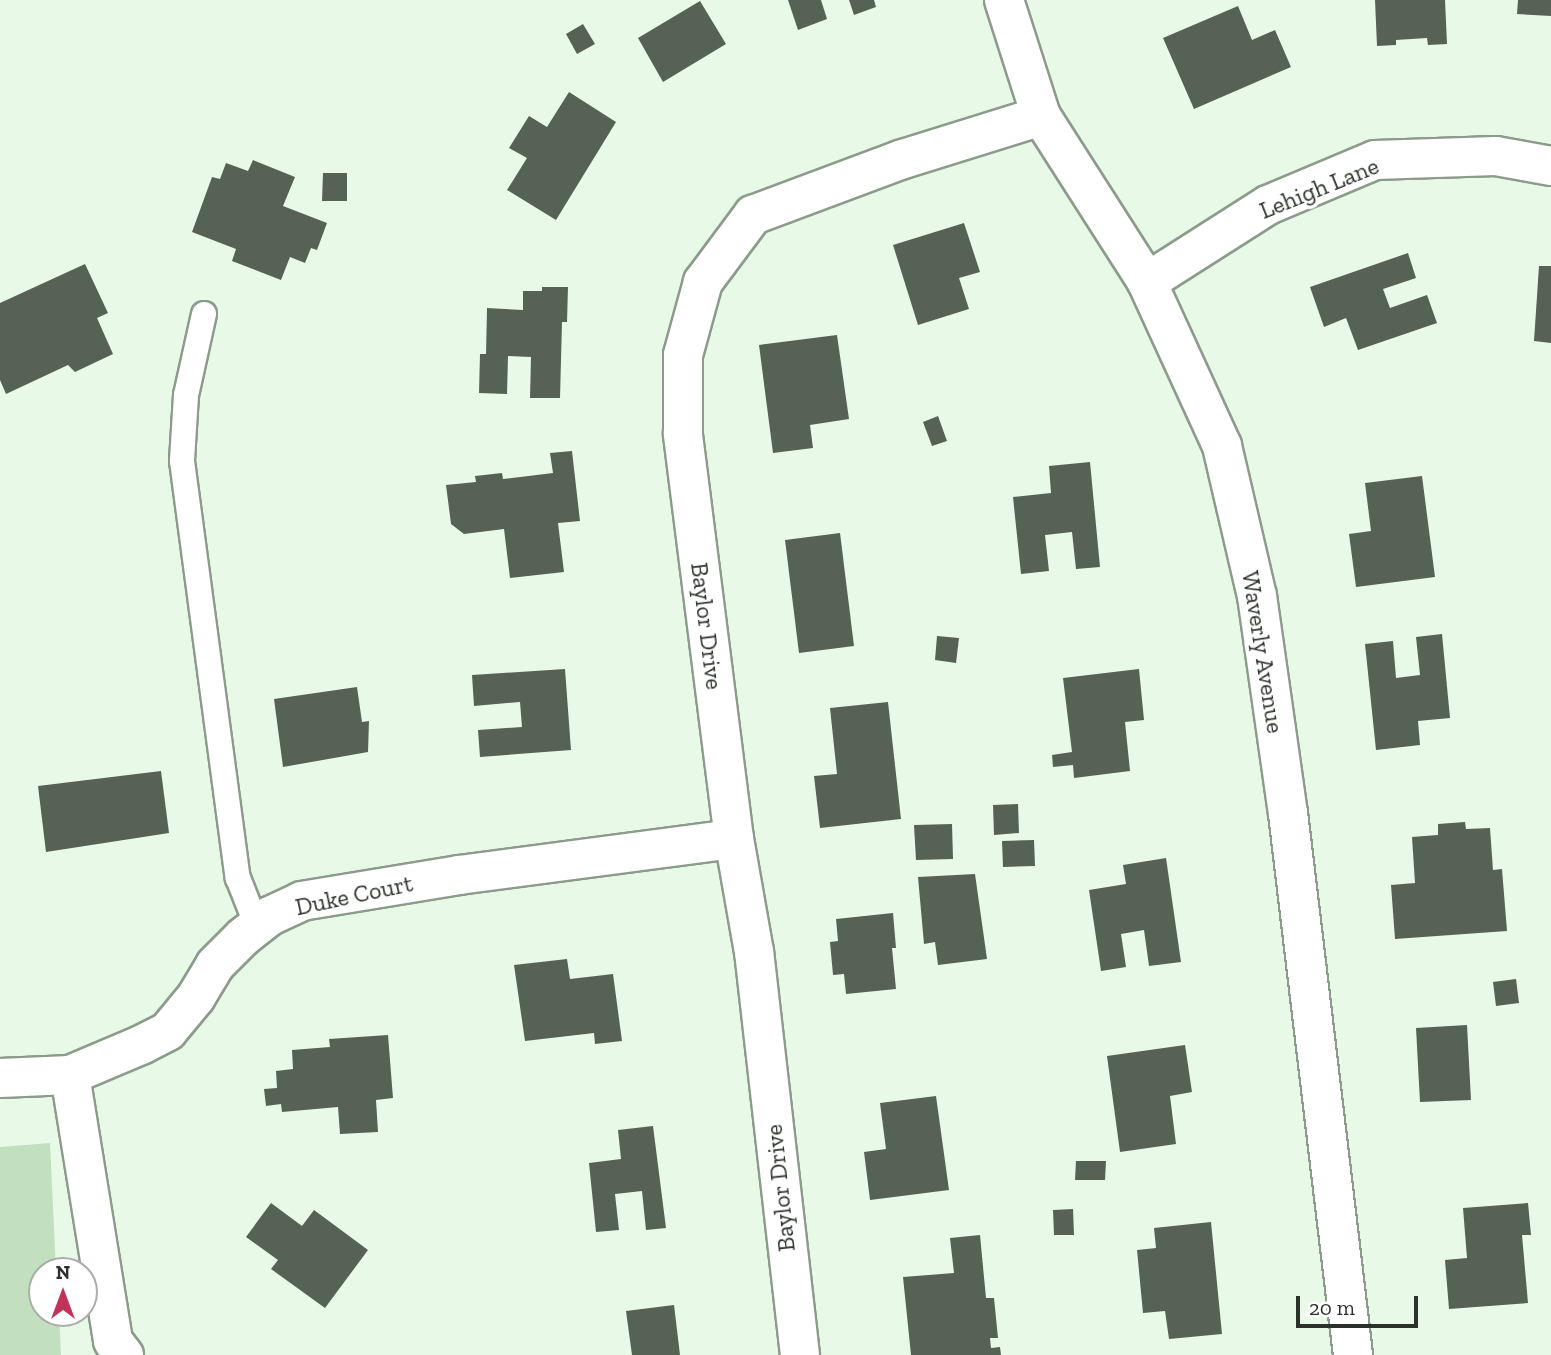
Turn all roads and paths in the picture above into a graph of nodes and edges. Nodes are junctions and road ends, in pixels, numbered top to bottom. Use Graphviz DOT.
graph roads {
  1 [pos="1004,0"];
  2 [pos="1041,116"];
  3 [pos="1551,166"];
  4 [pos="1147,282"];
  5 [pos="204,314"];
  6 [pos="734,839"];
  7 [pos="257,926"];
  8 [pos="70,1075"];
  9 [pos="0,1079"];
  10 [pos="124,1355"];
  11 [pos="800,1355"];
  12 [pos="1353,1355"];
  1 -- 2 [label="street, Waverly Avenue"];
  2 -- 4 [label="street, Waverly Avenue"];
  2 -- 6 [label="street, Baylor Drive"];
  3 -- 4 [label="street, Lehigh Lane"];
  4 -- 12 [label="street, Waverly Avenue"];
  5 -- 7 [label="lane"];
  6 -- 7 [label="street, Duke Court"];
  6 -- 11 [label="street, Baylor Drive"];
  7 -- 8 [label="street, Duke Court"];
  8 -- 9 [label="street"];
  8 -- 10 [label="street"];
}
